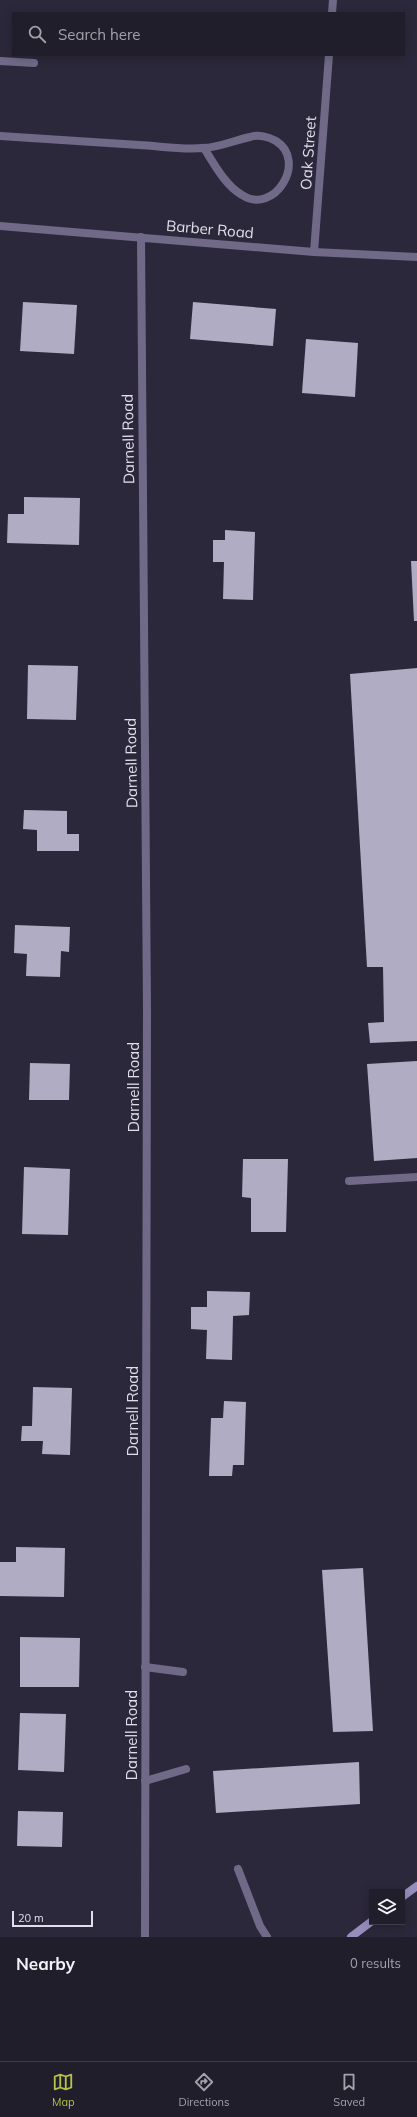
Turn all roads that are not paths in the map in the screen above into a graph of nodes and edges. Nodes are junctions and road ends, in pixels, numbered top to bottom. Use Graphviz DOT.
graph roads {
  1 [pos="334,0"];
  2 [pos="332,12"];
  3 [pos="329,56"];
  4 [pos="0,61"];
  5 [pos="34,63"];
  6 [pos="0,136"];
  7 [pos="204,148"];
  8 [pos="0,226"];
  9 [pos="140,237"];
  10 [pos="314,252"];
  11 [pos="417,257"];
  12 [pos="417,1177"];
  13 [pos="349,1181"];
  14 [pos="145,1667"];
  15 [pos="183,1672"];
  16 [pos="186,1769"];
  17 [pos="145,1781"];
  18 [pos="238,1869"];
  19 [pos="417,1886"];
  20 [pos="405,1895"];
  21 [pos="369,1923"];
  22 [pos="145,1937"];
  23 [pos="266,1937"];
  24 [pos="351,1937"];
  1 -- 2 [label="street"];
  3 -- 10 [label="street, Oak Street"];
  4 -- 5 [label="street"];
  6 -- 7 [label="street"];
  7 -- 7 [label="street"];
  8 -- 9 [label="street, Barber Road"];
  9 -- 10 [label="street, Barber Road"];
  9 -- 14 [label="street, Darnell Road"];
  10 -- 11 [label="street, Barber Road"];
  12 -- 13 [label="street"];
  14 -- 15 [label="street"];
  14 -- 17 [label="street, Darnell Road"];
  16 -- 17 [label="street"];
  17 -- 22 [label="street, Darnell Road"];
  18 -- 23 [label="street"];
  19 -- 20 [label="main road"];
  21 -- 24 [label="main road"];
}
